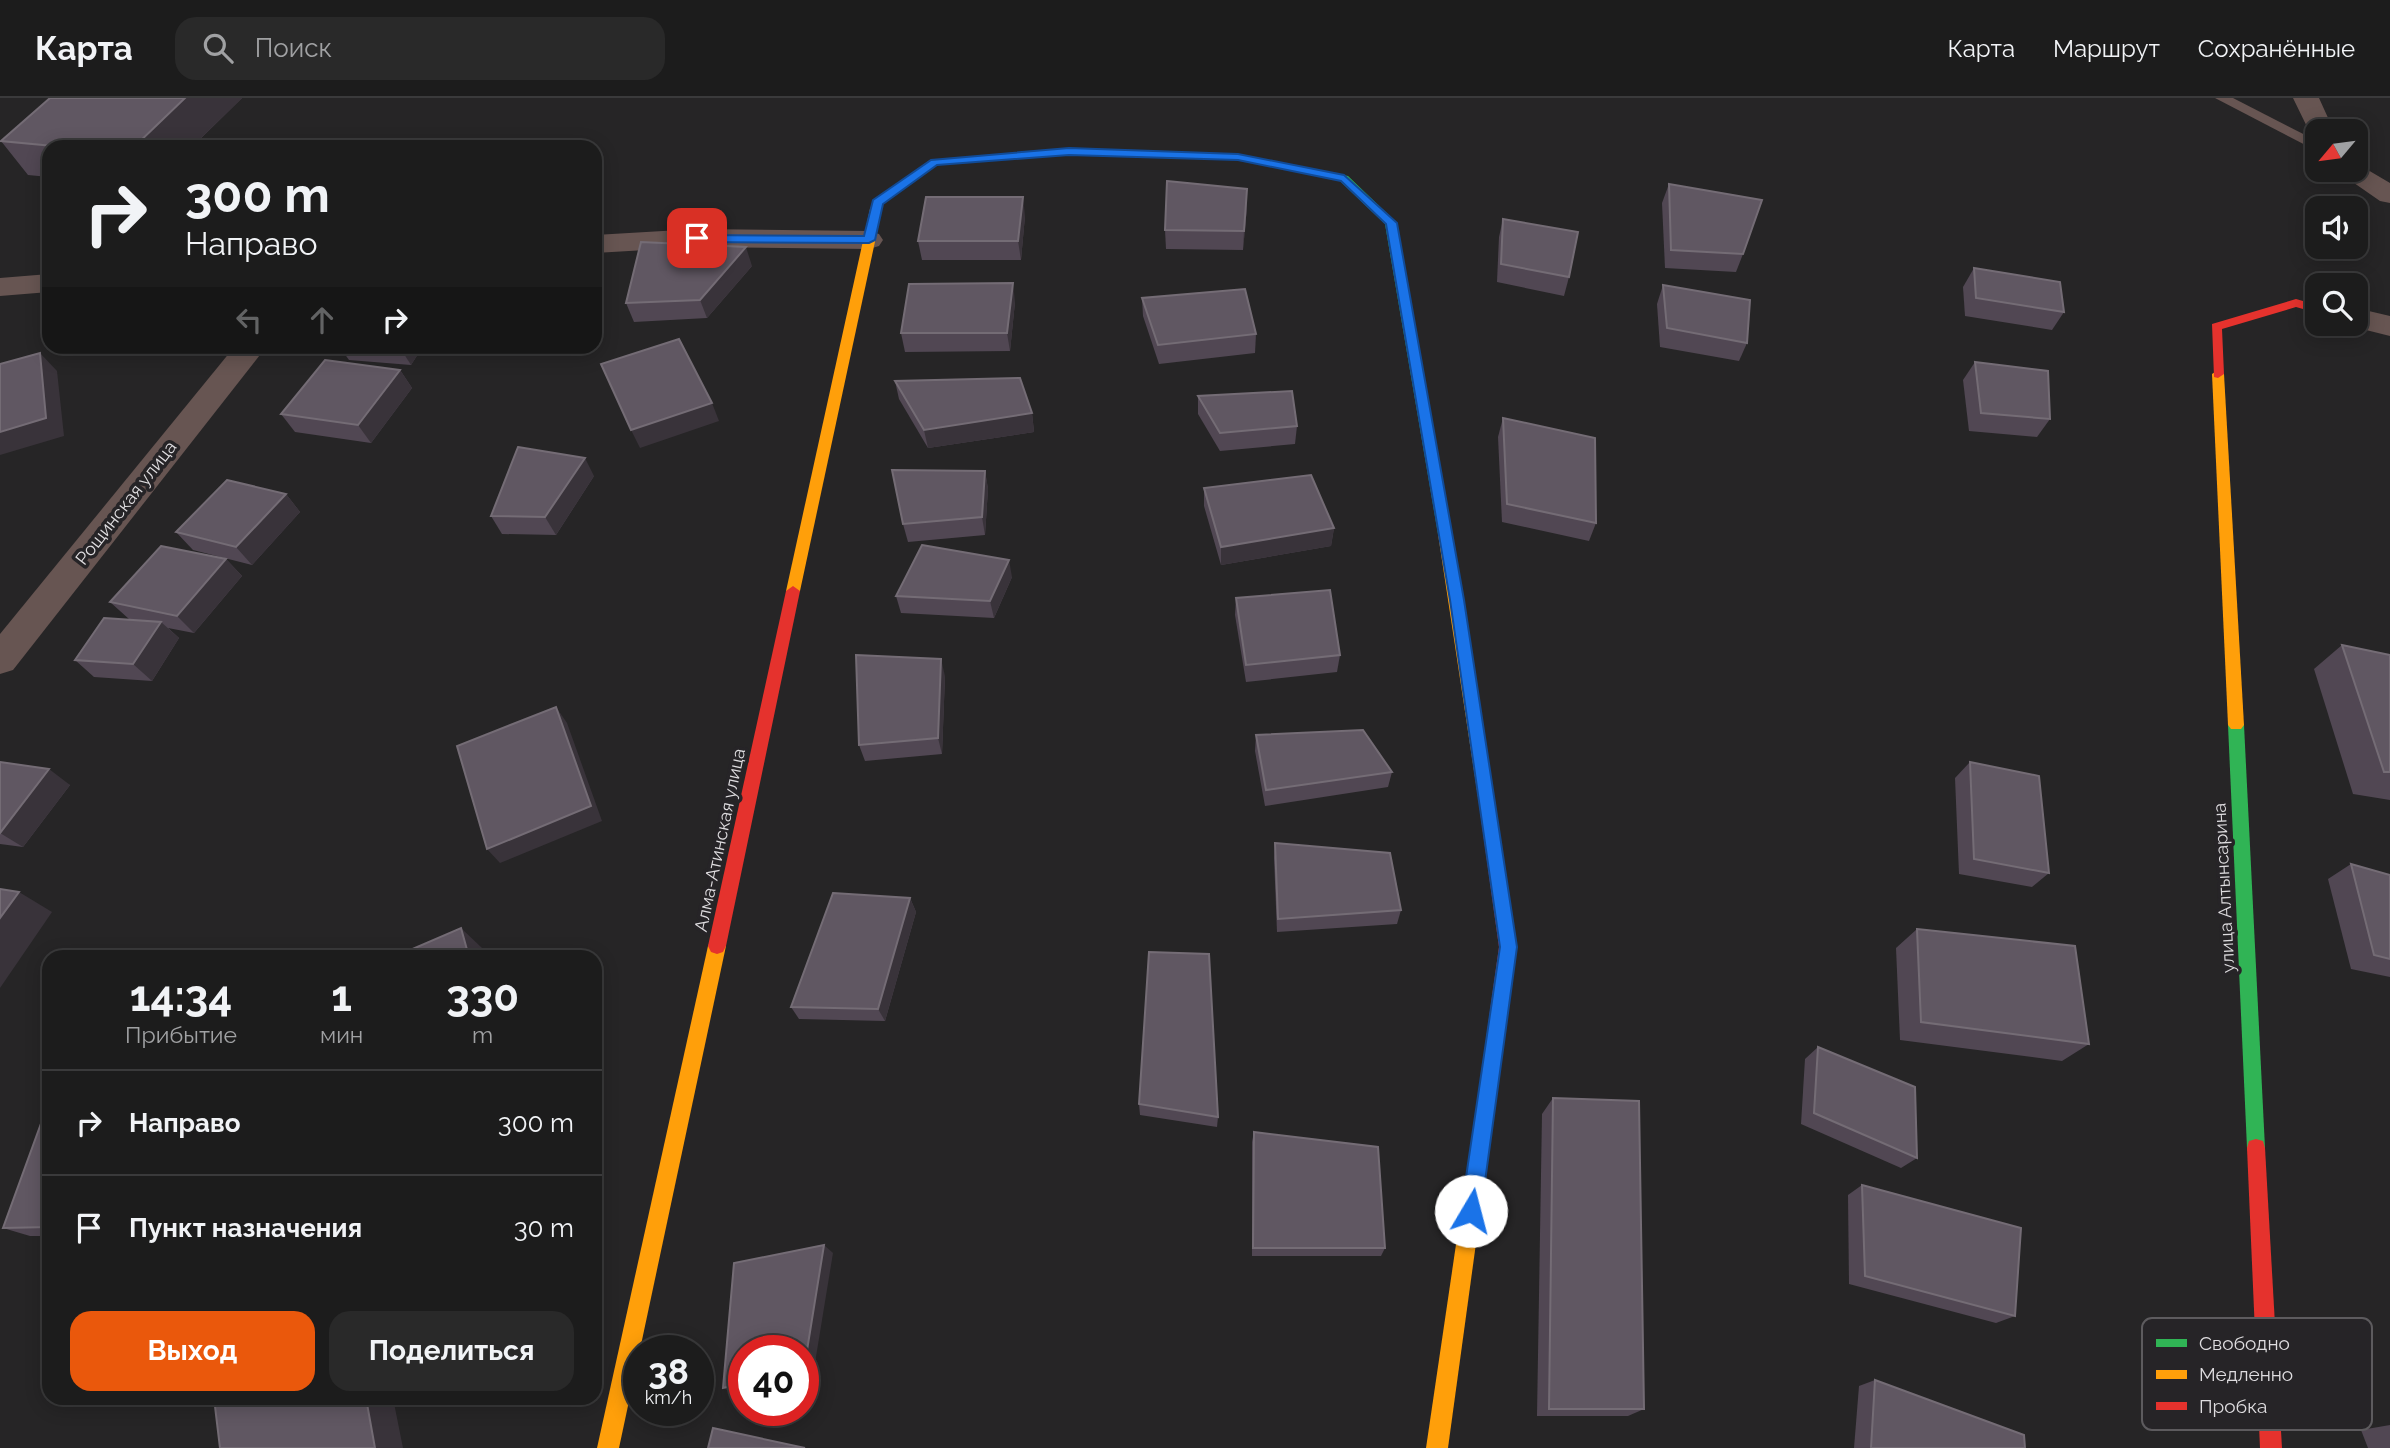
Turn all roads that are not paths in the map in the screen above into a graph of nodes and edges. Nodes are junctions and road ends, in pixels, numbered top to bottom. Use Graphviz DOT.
graph roads {
  1 [pos="2221,98"];
  2 [pos="2306,98"];
  3 [pos="2316,119"];
  4 [pos="2305,142"];
  5 [pos="2368,180"];
  6 [pos="2390,195"];
  7 [pos="869,240"];
  8 [pos="602,244"];
  9 [pos="42,284"];
  10 [pos="0,287"];
  11 [pos="2305,306"];
  12 [pos="2368,321"];
  13 [pos="2390,327"];
  14 [pos="246,354"];
  15 [pos="0,660"];
  16 [pos="2264,1318"];
  17 [pos="2269,1430"];
  18 [pos="608,1448"];
  19 [pos="1437,1448"];
  20 [pos="2270,1448"];
  1 -- 4 [label="lane"];
  2 -- 3 [label="street"];
  5 -- 6 [label="street"];
  7 -- 8 [label="street"];
  7 -- 18 [label="street, Алма-Атинская улица"];
  7 -- 19 [label="street, Алма-Атинская улица"];
  9 -- 10 [label="street"];
  11 -- 16 [label="street, улица Алтынсарина"];
  12 -- 13 [label="street"];
  14 -- 15 [label="street, Рощинская улица"];
  17 -- 20 [label="street, улица Алтынсарина"];
}
